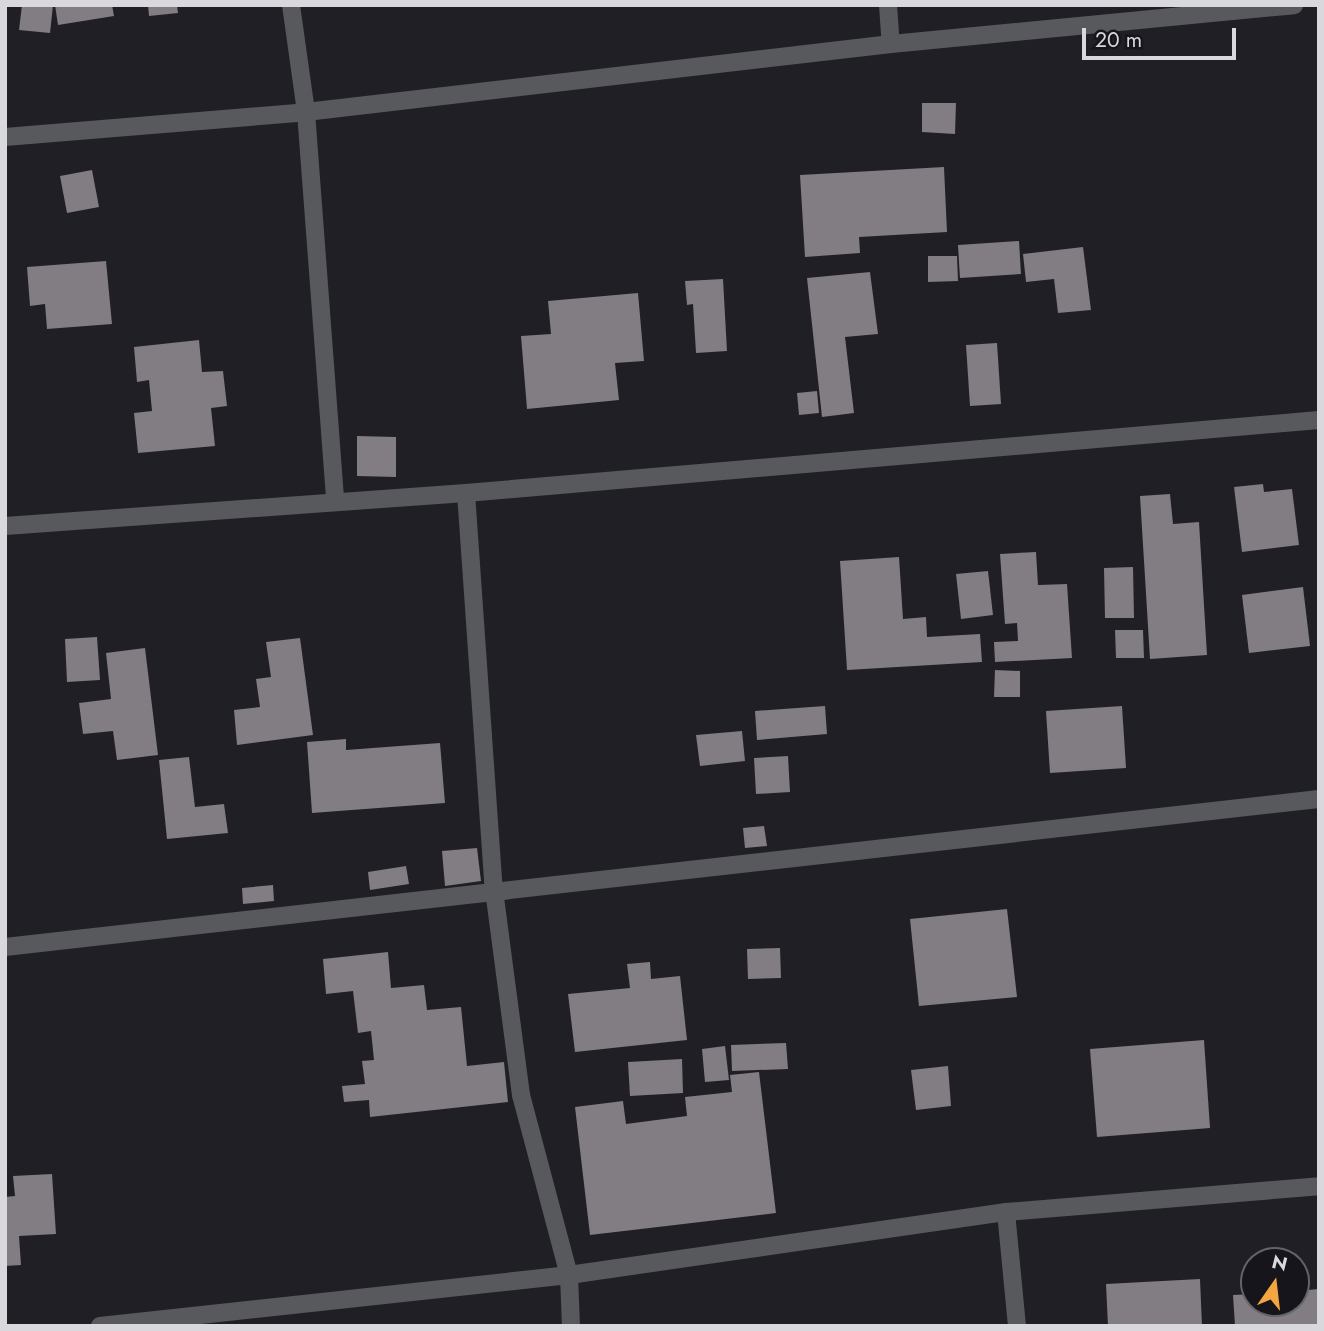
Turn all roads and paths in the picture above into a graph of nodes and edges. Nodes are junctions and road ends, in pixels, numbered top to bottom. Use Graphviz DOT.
graph roads {
  1 [pos="291,5"];
  2 [pos="888,5"];
  3 [pos="1294,5"];
  4 [pos="891,44"];
  5 [pos="306,112"];
  6 [pos="5,137"];
  7 [pos="1319,420"];
  8 [pos="466,493"];
  9 [pos="335,500"];
  10 [pos="5,526"];
  11 [pos="1319,799"];
  12 [pos="494,890"];
  13 [pos="5,947"];
  14 [pos="1319,1186"];
  15 [pos="1006,1212"];
  16 [pos="569,1275"];
  17 [pos="100,1326"];
  18 [pos="571,1326"];
  19 [pos="1017,1326"];
  1 -- 5 [label="street"];
  2 -- 4 [label="street"];
  3 -- 4 [label="street"];
  4 -- 5 [label="street"];
  5 -- 6 [label="street"];
  5 -- 9 [label="street"];
  7 -- 8 [label="street"];
  8 -- 9 [label="street"];
  8 -- 12 [label="street"];
  9 -- 10 [label="street"];
  11 -- 12 [label="street"];
  12 -- 13 [label="street"];
  12 -- 16 [label="street"];
  14 -- 15 [label="street"];
  15 -- 16 [label="street"];
  15 -- 19 [label="street"];
  16 -- 17 [label="street"];
  16 -- 18 [label="street"];
}
